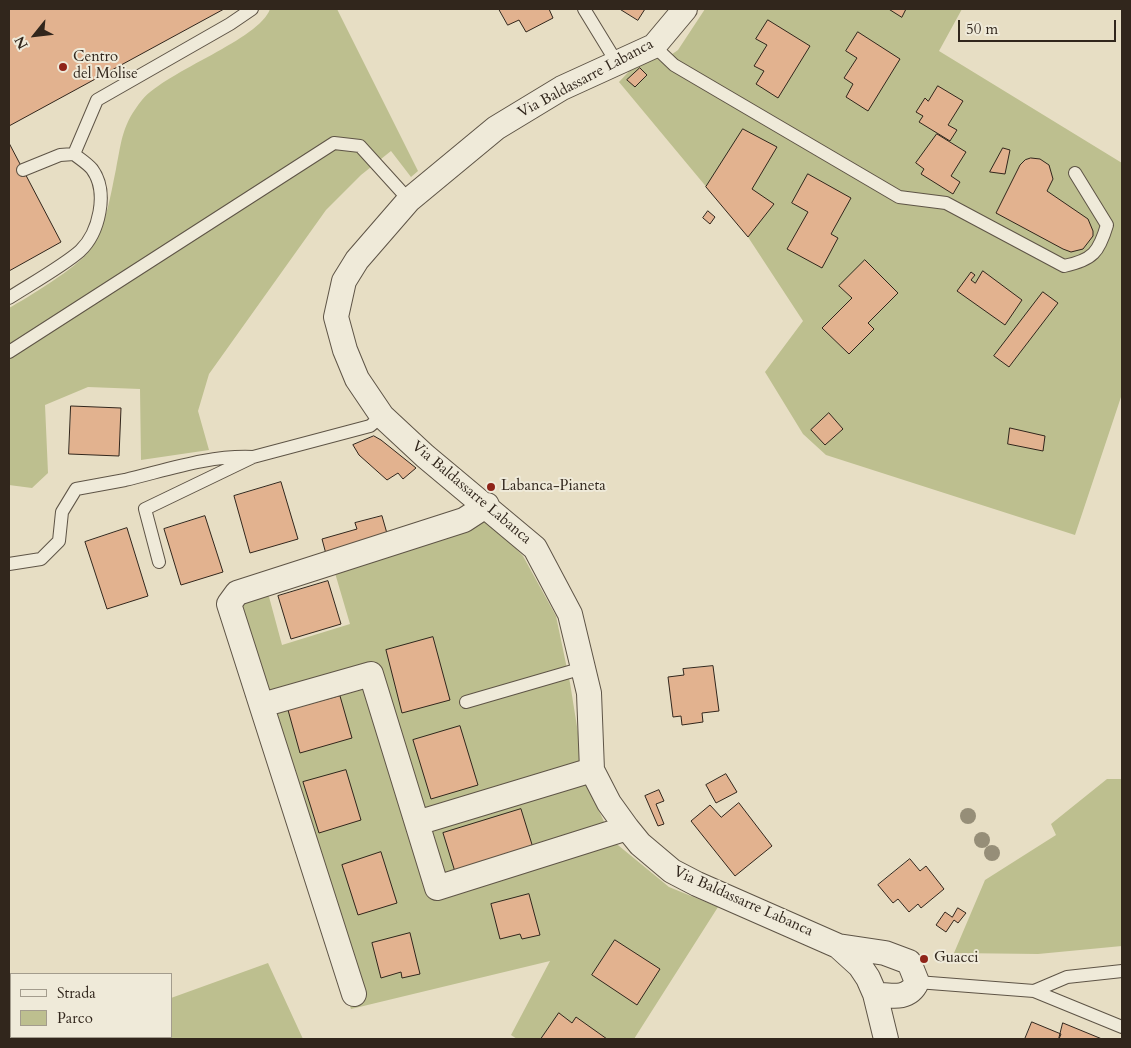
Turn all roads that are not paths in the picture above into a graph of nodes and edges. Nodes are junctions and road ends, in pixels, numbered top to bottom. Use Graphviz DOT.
graph roads {
  1 [pos="252,9"];
  2 [pos="584,9"];
  3 [pos="685,9"];
  4 [pos="654,46"];
  5 [pos="616,63"];
  6 [pos="74,154"];
  7 [pos="23,170"];
  8 [pos="1075,174"];
  9 [pos="409,200"];
  10 [pos="9,298"];
  11 [pos="28,339"];
  12 [pos="9,343"];
  13 [pos="9,352"];
  14 [pos="382,416"];
  15 [pos="253,456"];
  16 [pos="487,505"];
  17 [pos="159,562"];
  18 [pos="9,564"];
  19 [pos="583,668"];
  20 [pos="466,702"];
  21 [pos="262,706"];
  22 [pos="592,770"];
  23 [pos="417,824"];
  24 [pos="627,828"];
  25 [pos="838,946"];
  26 [pos="1122,971"];
  27 [pos="917,982"];
  28 [pos="1034,991"];
  29 [pos="354,994"];
  30 [pos="875,994"];
  31 [pos="1122,1027"];
  32 [pos="886,1039"];
  1 -- 6 [label="lane"];
  2 -- 5 [label="lane"];
  3 -- 4 [label="street, Via Baldassarre Labanca"];
  4 -- 5 [label="street, Via Baldassarre Labanca"];
  4 -- 8 [label="lane"];
  5 -- 9 [label="street, Via Baldassarre Labanca"];
  6 -- 7 [label="lane"];
  6 -- 10 [label="lane"];
  9 -- 11 [label="lane"];
  9 -- 14 [label="street, Via Baldassarre Labanca"];
  11 -- 12 [label="lane"];
  11 -- 13 [label="lane"];
  14 -- 15 [label="lane"];
  14 -- 16 [label="street, Via Baldassarre Labanca"];
  15 -- 17 [label="lane"];
  15 -- 18 [label="lane"];
  16 -- 19 [label="street, Via Baldassarre Labanca"];
  16 -- 21 [label="street"];
  19 -- 20 [label="lane"];
  19 -- 22 [label="street, Via Baldassarre Labanca"];
  21 -- 23 [label="street"];
  21 -- 29 [label="street"];
  22 -- 23 [label="street"];
  22 -- 24 [label="street, Via Baldassarre Labanca"];
  23 -- 24 [label="street"];
  24 -- 25 [label="street, Via Baldassarre Labanca"];
  25 -- 27 [label="street"];
  25 -- 30 [label="street, Via Baldassarre Labanca"];
  26 -- 28 [label="lane"];
  27 -- 28 [label="lane"];
  27 -- 30 [label="street"];
  28 -- 31 [label="lane"];
  30 -- 32 [label="street, Via Baldassarre Labanca"];
}
